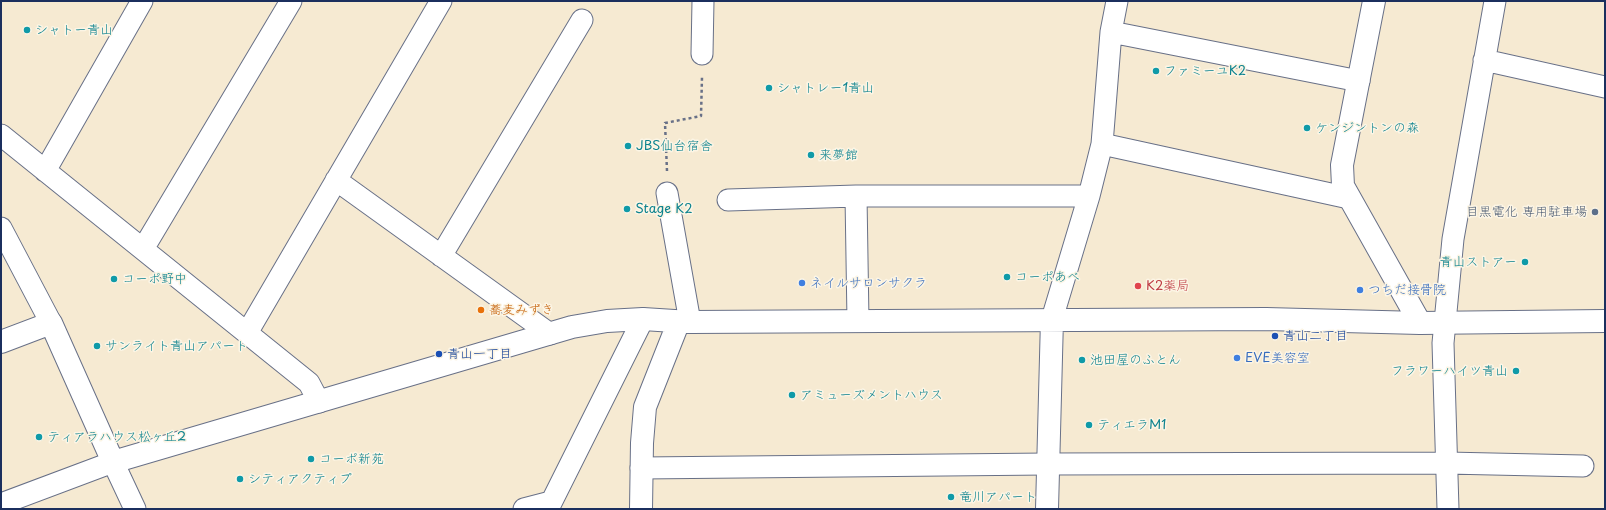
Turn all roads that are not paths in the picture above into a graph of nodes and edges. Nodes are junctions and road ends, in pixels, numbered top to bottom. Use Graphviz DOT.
graph roads {
  1 [pos="142,1"];
  2 [pos="292,1"];
  3 [pos="441,1"];
  4 [pos="703,1"];
  5 [pos="1117,1"];
  6 [pos="1374,1"];
  7 [pos="1495,1"];
  8 [pos="582,20"];
  9 [pos="1111,32"];
  10 [pos="702,54"];
  11 [pos="1484,60"];
  12 [pos="1359,81"];
  13 [pos="1605,87"];
  14 [pos="1,135"];
  15 [pos="1102,144"];
  16 [pos="45,170"];
  17 [pos="336,180"];
  18 [pos="668,193"];
  19 [pos="856,196"];
  20 [pos="1089,196"];
  21 [pos="1349,198"];
  22 [pos="728,200"];
  23 [pos="1,228"];
  24 [pos="143,249"];
  25 [pos="441,256"];
  26 [pos="643,319"];
  27 [pos="1052,319"];
  28 [pos="858,321"];
  29 [pos="1605,321"];
  30 [pos="684,322"];
  31 [pos="1446,322"];
  32 [pos="51,323"];
  33 [pos="1420,323"];
  34 [pos="247,333"];
  35 [pos="550,334"];
  36 [pos="1,342"];
  37 [pos="319,402"];
  38 [pos="113,462"];
  39 [pos="1448,463"];
  40 [pos="1047,464"];
  41 [pos="1584,466"];
  42 [pos="641,468"];
  43 [pos="1,504"];
  44 [pos="550,506"];
  45 [pos="134,509"];
  46 [pos="524,509"];
  47 [pos="641,509"];
  48 [pos="1047,509"];
  49 [pos="1448,509"];
  1 -- 16 [label="street"];
  2 -- 24 [label="street"];
  3 -- 17 [label="street"];
  4 -- 10 [label="street"];
  5 -- 9 [label="street"];
  6 -- 12 [label="street"];
  7 -- 11 [label="street"];
  8 -- 25 [label="street"];
  9 -- 12 [label="street"];
  9 -- 15 [label="street"];
  11 -- 13 [label="street"];
  11 -- 31 [label="street"];
  12 -- 21 [label="street"];
  14 -- 16 [label="street"];
  15 -- 20 [label="street"];
  15 -- 21 [label="street"];
  16 -- 24 [label="street"];
  17 -- 25 [label="street"];
  17 -- 34 [label="street"];
  18 -- 30 [label="street"];
  19 -- 20 [label="street"];
  19 -- 22 [label="street"];
  19 -- 28 [label="street"];
  20 -- 27 [label="street"];
  21 -- 33 [label="street"];
  23 -- 32 [label="street"];
  24 -- 34 [label="street"];
  25 -- 35 [label="street"];
  26 -- 30 [label="street"];
  26 -- 35 [label="street"];
  26 -- 44 [label="street"];
  27 -- 28 [label="street"];
  27 -- 33 [label="street"];
  27 -- 40 [label="street"];
  28 -- 30 [label="street"];
  29 -- 31 [label="street"];
  30 -- 42 [label="street"];
  31 -- 33 [label="street"];
  31 -- 39 [label="street"];
  32 -- 36 [label="street"];
  32 -- 38 [label="street"];
  34 -- 37 [label="street"];
  35 -- 37 [label="street"];
  37 -- 38 [label="street"];
  38 -- 43 [label="street"];
  38 -- 45 [label="street"];
  39 -- 40 [label="street"];
  39 -- 41 [label="street"];
  39 -- 49 [label="street"];
  40 -- 42 [label="street"];
  40 -- 48 [label="street"];
  42 -- 47 [label="street"];
  44 -- 46 [label="street"];
}
